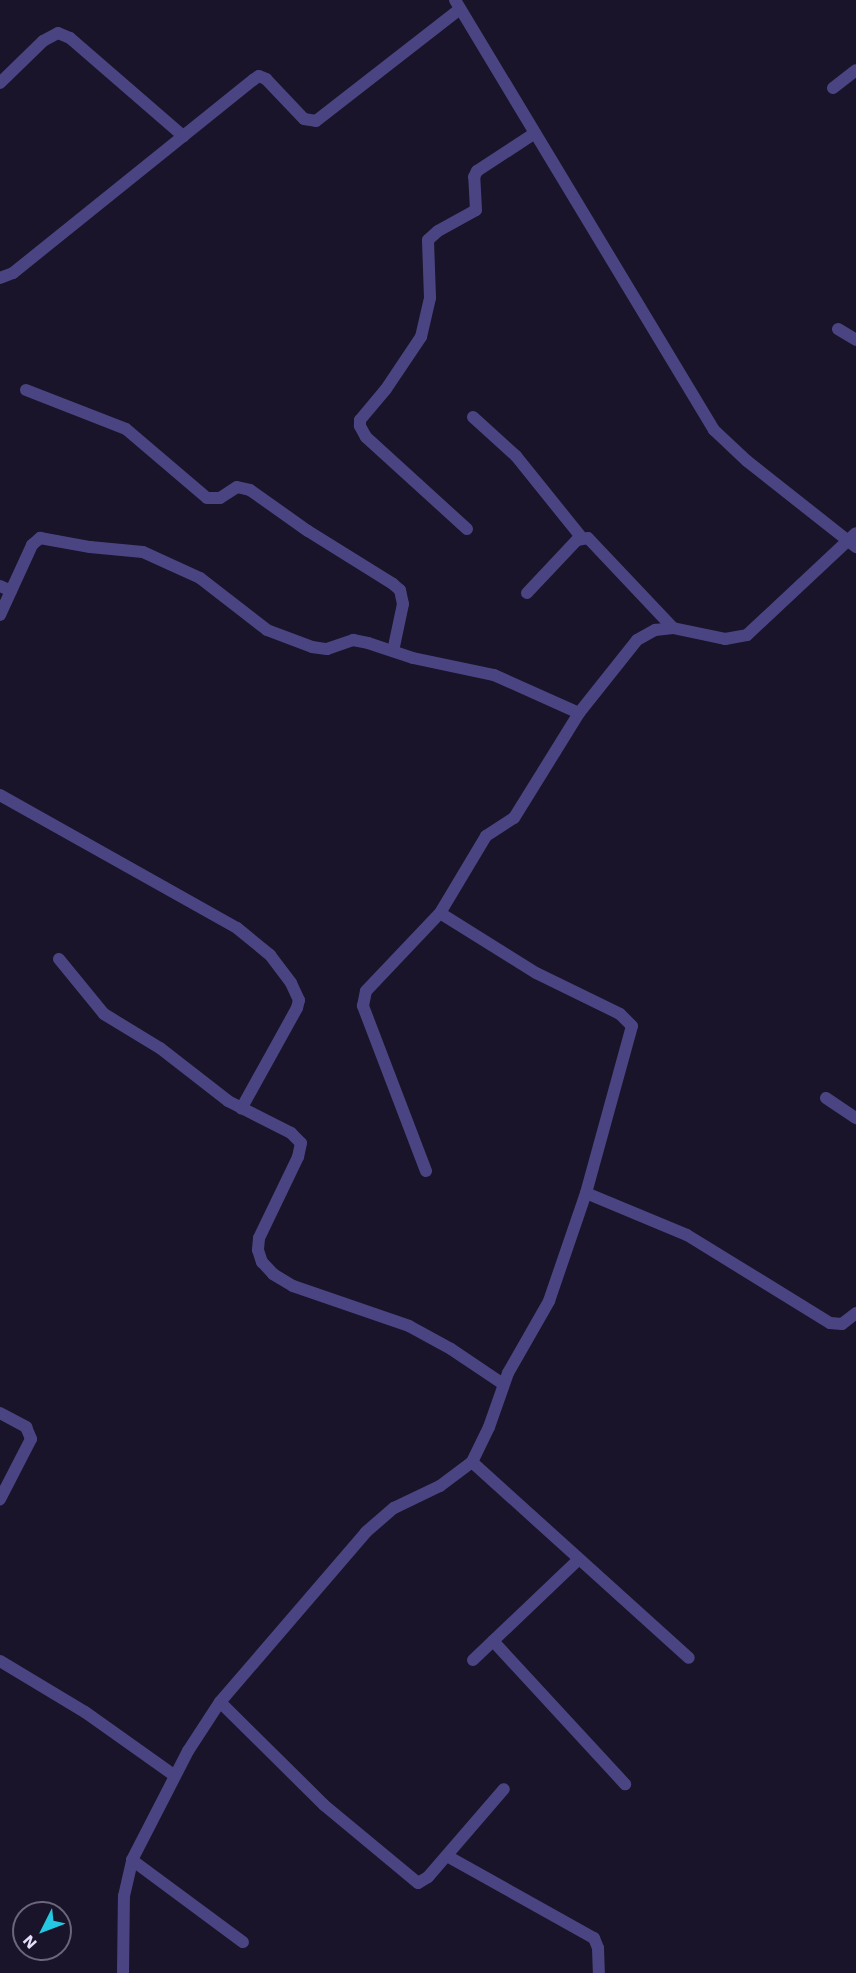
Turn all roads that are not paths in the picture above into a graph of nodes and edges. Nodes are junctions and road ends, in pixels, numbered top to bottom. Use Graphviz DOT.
graph roads {
  1 [pos="458,4"];
  2 [pos="856,70"];
  3 [pos="0,82"];
  4 [pos="833,88"];
  5 [pos="535,133"];
  6 [pos="183,136"];
  7 [pos="0,278"];
  8 [pos="838,329"];
  9 [pos="856,340"];
  10 [pos="26,390"];
  11 [pos="473,417"];
  12 [pos="467,529"];
  13 [pos="582,538"];
  14 [pos="853,540"];
  15 [pos="6,588"];
  16 [pos="526,593"];
  17 [pos="0,615"];
  18 [pos="673,627"];
  19 [pos="393,651"];
  20 [pos="579,713"];
  21 [pos="0,795"];
  22 [pos="440,913"];
  23 [pos="58,959"];
  24 [pos="826,1098"];
  25 [pos="241,1109"];
  26 [pos="856,1118"];
  27 [pos="426,1171"];
  28 [pos="585,1193"];
  29 [pos="856,1313"];
  30 [pos="503,1384"];
  31 [pos="0,1413"];
  32 [pos="472,1462"];
  33 [pos="0,1499"];
  34 [pos="578,1560"];
  35 [pos="493,1641"];
  36 [pos="689,1658"];
  37 [pos="0,1660"];
  38 [pos="473,1660"];
  39 [pos="220,1702"];
  40 [pos="175,1776"];
  41 [pos="625,1784"];
  42 [pos="504,1789"];
  43 [pos="447,1856"];
  44 [pos="132,1860"];
  45 [pos="243,1942"];
  46 [pos="123,1973"];
  47 [pos="599,1973"];
  1 -- 5 [label="street"];
  1 -- 6 [label="street"];
  2 -- 4 [label="street"];
  3 -- 6 [label="street"];
  5 -- 12 [label="street"];
  5 -- 14 [label="street"];
  6 -- 7 [label="street"];
  8 -- 9 [label="street"];
  10 -- 19 [label="street"];
  11 -- 13 [label="street"];
  13 -- 16 [label="street"];
  13 -- 18 [label="street"];
  14 -- 18 [label="street"];
  15 -- 17 [label="street"];
  15 -- 19 [label="street"];
  18 -- 20 [label="street"];
  19 -- 20 [label="street"];
  20 -- 22 [label="street"];
  21 -- 25 [label="street"];
  22 -- 27 [label="street"];
  22 -- 28 [label="street"];
  23 -- 25 [label="street"];
  24 -- 26 [label="street"];
  25 -- 30 [label="street"];
  28 -- 29 [label="street"];
  28 -- 30 [label="street"];
  30 -- 32 [label="street"];
  31 -- 33 [label="street"];
  32 -- 34 [label="street"];
  32 -- 39 [label="street"];
  34 -- 35 [label="street"];
  34 -- 36 [label="street"];
  35 -- 38 [label="street"];
  35 -- 41 [label="street"];
  37 -- 40 [label="street"];
  39 -- 40 [label="street"];
  39 -- 43 [label="street"];
  40 -- 44 [label="street"];
  42 -- 43 [label="street"];
  43 -- 47 [label="street"];
  44 -- 45 [label="street"];
  44 -- 46 [label="street"];
}
